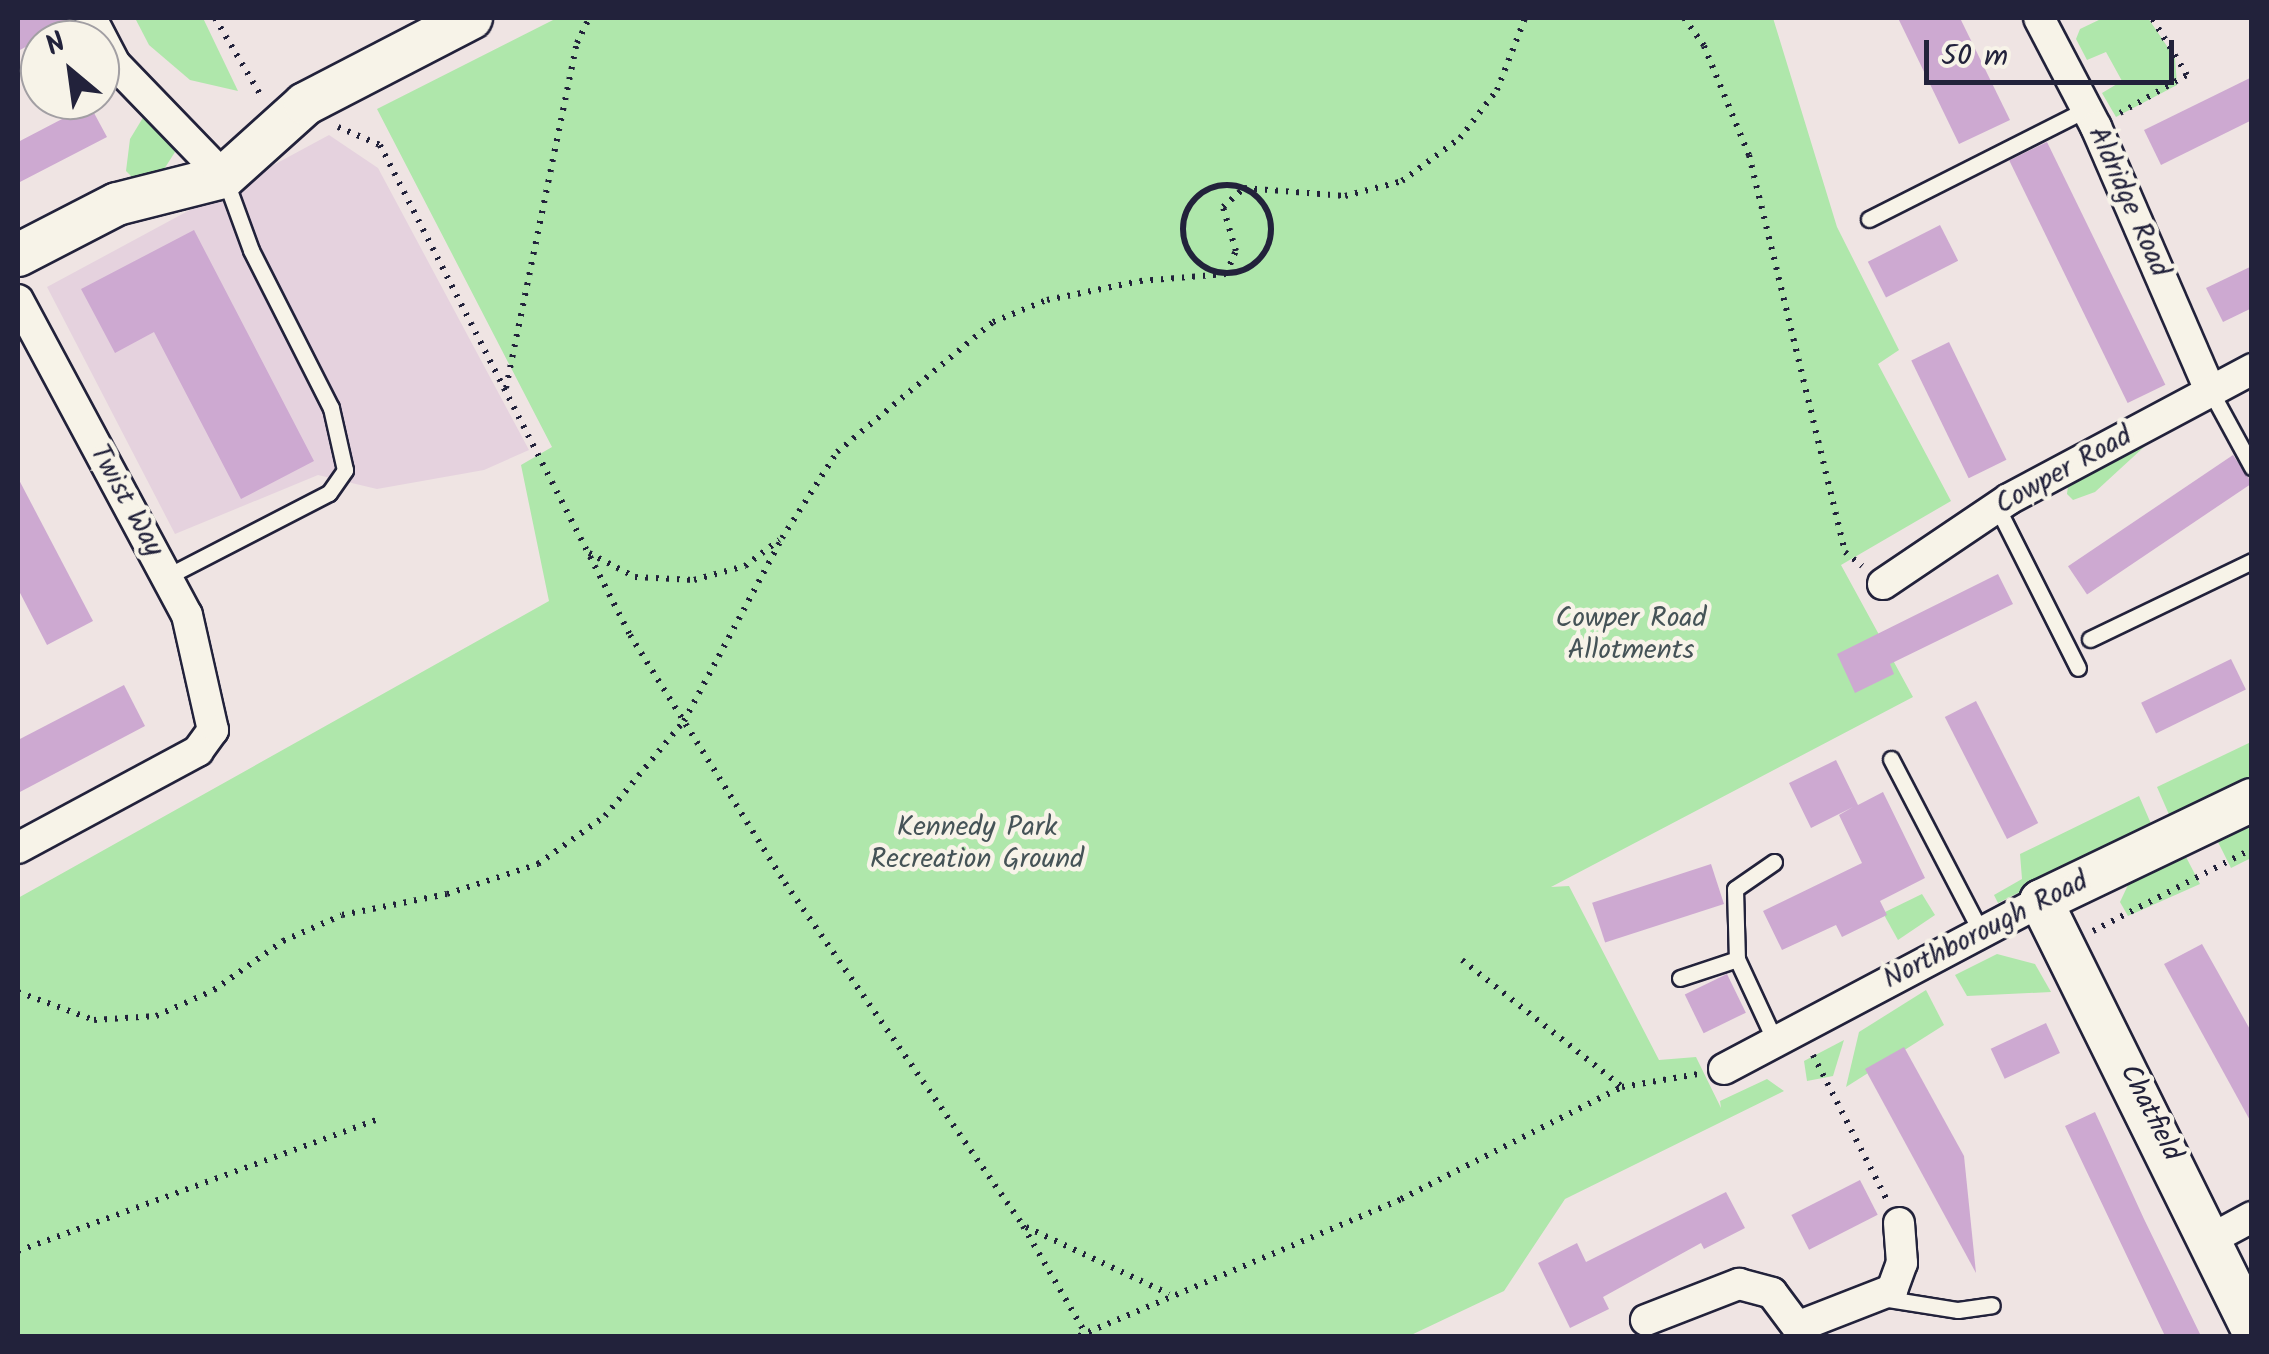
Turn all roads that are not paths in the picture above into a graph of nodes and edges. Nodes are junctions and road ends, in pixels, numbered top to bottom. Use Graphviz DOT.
graph roads {
  1 [pos="90,18"];
  2 [pos="471,18"];
  3 [pos="2039,18"];
  4 [pos="2091,118"];
  5 [pos="224,177"];
  6 [pos="1868,219"];
  7 [pos="18,255"];
  8 [pos="18,300"];
  9 [pos="2252,369"];
  10 [pos="2210,390"];
  11 [pos="2252,468"];
  12 [pos="1997,507"];
  13 [pos="2252,561"];
  14 [pos="168,576"];
  15 [pos="1883,584"];
  16 [pos="2090,639"];
  17 [pos="2078,668"];
  18 [pos="1892,758"];
  19 [pos="2252,800"];
  20 [pos="18,848"];
  21 [pos="1774,862"];
  22 [pos="2041,901"];
  23 [pos="1980,930"];
  24 [pos="1736,959"];
  25 [pos="1680,978"];
  26 [pos="1788,1036"];
  27 [pos="1724,1069"];
  28 [pos="2252,1216"];
  29 [pos="1899,1223"];
  30 [pos="2212,1238"];
  31 [pos="1882,1298"];
  32 [pos="1992,1304"];
  33 [pos="1646,1320"];
  34 [pos="2252,1328"];
  35 [pos="1803,1331"];
  1 -- 5 [label="street"];
  2 -- 5 [label="street"];
  3 -- 4 [label="street, Aldridge Road"];
  4 -- 6 [label="lane"];
  4 -- 10 [label="street, Aldridge Road"];
  5 -- 7 [label="street"];
  5 -- 14 [label="lane"];
  8 -- 14 [label="street, Twist Way"];
  9 -- 10 [label="street, Cowper Road"];
  10 -- 11 [label="lane"];
  10 -- 12 [label="street, Cowper Road"];
  12 -- 15 [label="street, Cowper Road"];
  12 -- 17 [label="lane"];
  13 -- 16 [label="lane"];
  14 -- 20 [label="street, Twist Way"];
  18 -- 23 [label="lane"];
  19 -- 22 [label="street, Northborough Road"];
  21 -- 24 [label="lane"];
  22 -- 23 [label="street, Northborough Road"];
  22 -- 30 [label="street, Chatfield"];
  23 -- 26 [label="street, Northborough Road"];
  24 -- 25 [label="lane"];
  24 -- 26 [label="lane"];
  26 -- 27 [label="street, Northborough Road"];
  28 -- 30 [label="street"];
  29 -- 31 [label="street"];
  30 -- 34 [label="street, Chatfield"];
  31 -- 32 [label="lane"];
  31 -- 35 [label="street"];
  33 -- 35 [label="street"];
}
